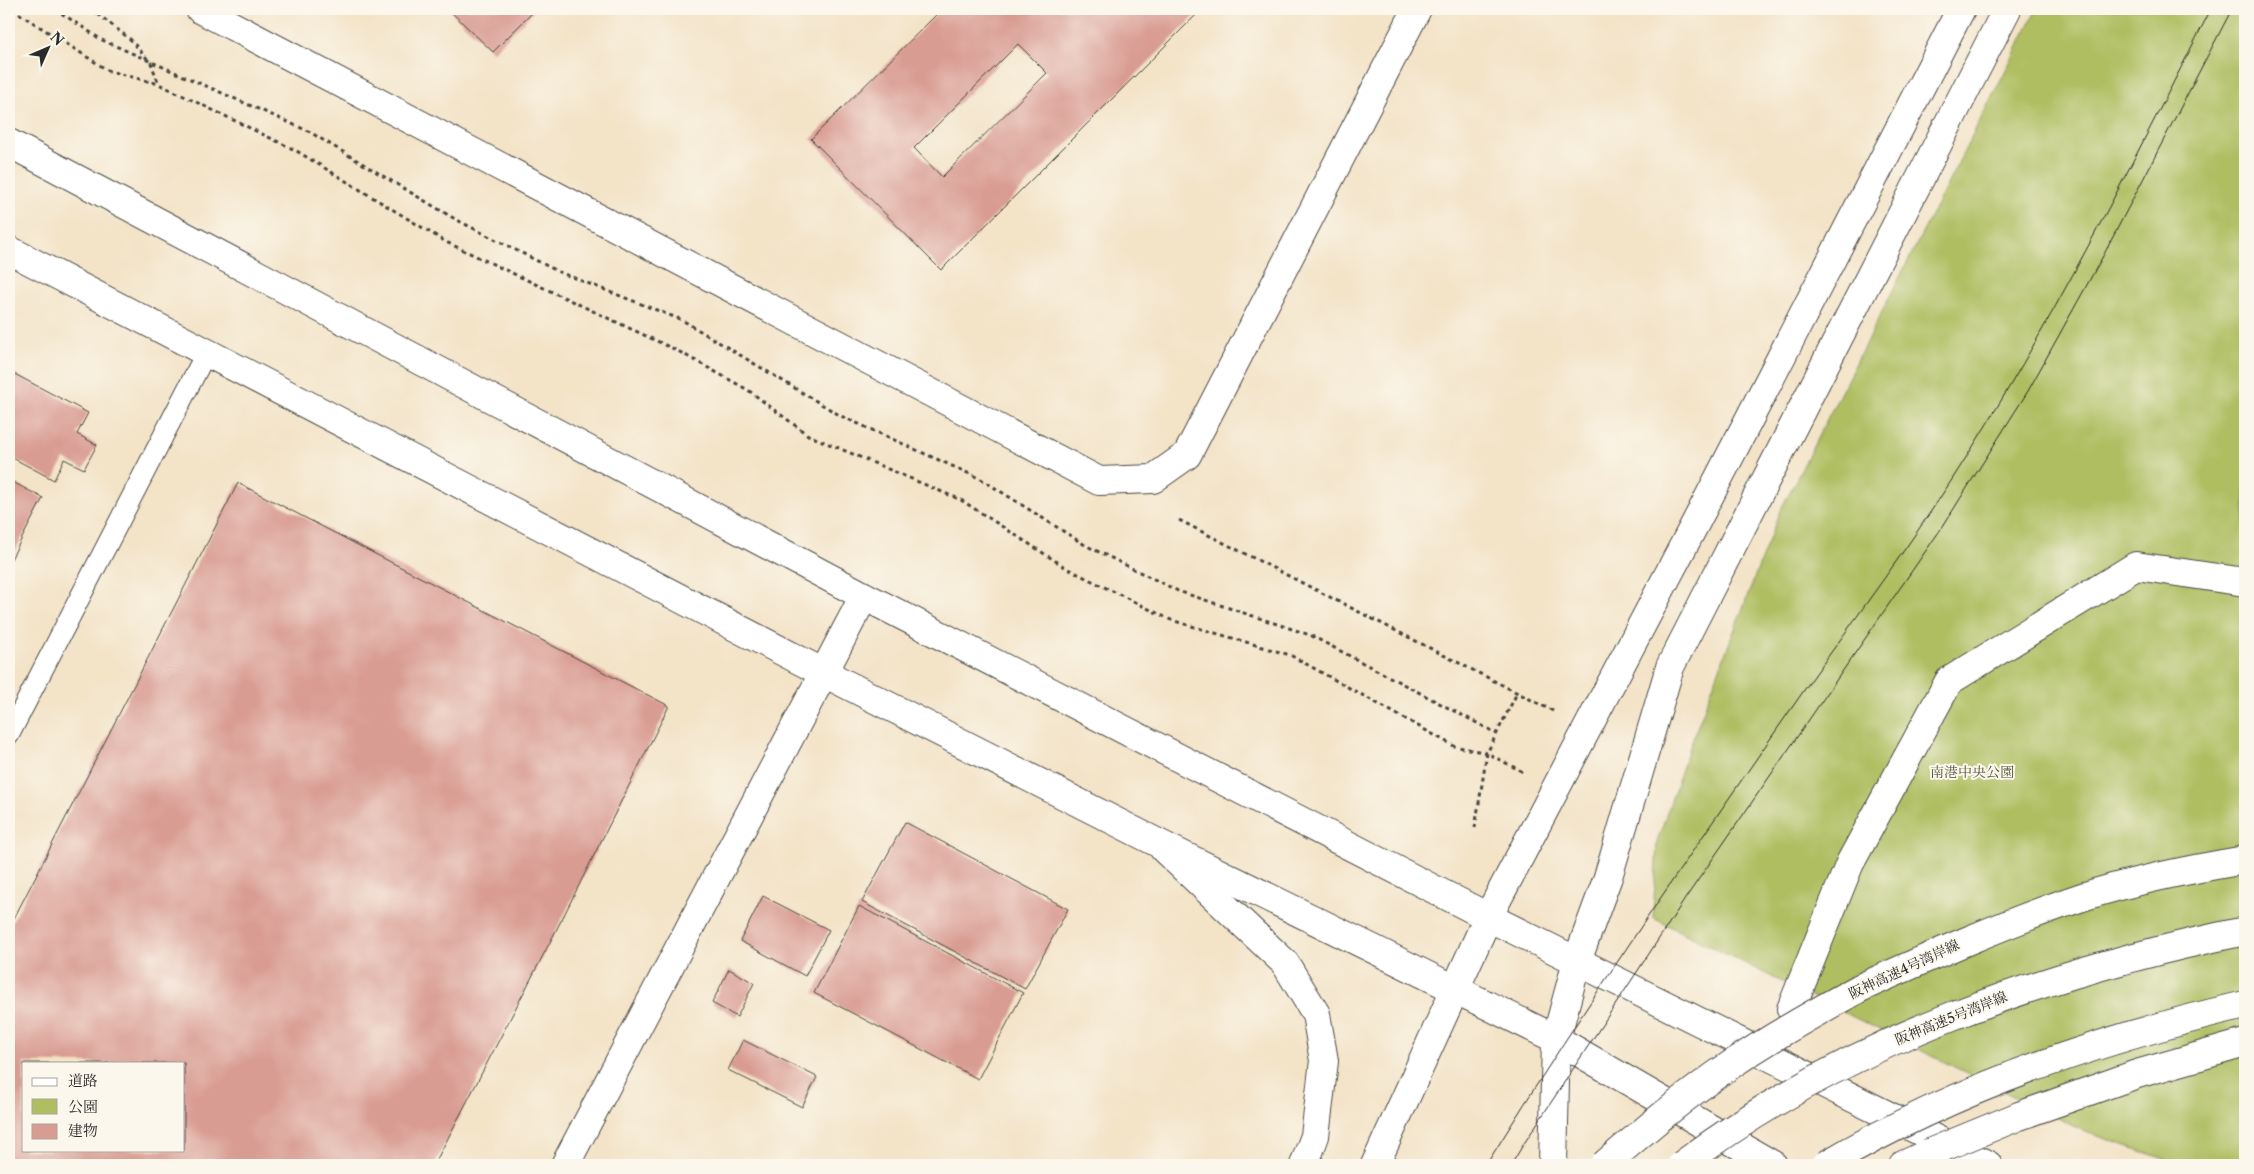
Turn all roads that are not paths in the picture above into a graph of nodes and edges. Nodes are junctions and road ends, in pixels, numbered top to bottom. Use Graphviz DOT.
graph roads {
  1 [pos="200,9"];
  2 [pos="1417,9"];
  3 [pos="1961,9"];
  4 [pos="2007,9"];
  5 [pos="9,143"];
  6 [pos="9,250"];
  7 [pos="206,353"];
  8 [pos="2245,582"];
  9 [pos="864,596"];
  10 [pos="824,673"];
  11 [pos="9,735"];
  12 [pos="1156,842"];
  13 [pos="2245,860"];
  14 [pos="1488,917"];
  15 [pos="2245,931"];
  16 [pos="1577,961"];
  17 [pos="1456,991"];
  18 [pos="2245,1005"];
  19 [pos="1791,1009"];
  20 [pos="1556,1039"];
  21 [pos="2245,1043"];
  22 [pos="565,1165"];
  23 [pos="1304,1165"];
  24 [pos="1375,1165"];
  25 [pos="1553,1165"];
  26 [pos="1604,1165"];
  27 [pos="1682,1165"];
  28 [pos="1772,1165"];
  29 [pos="1826,1165"];
  30 [pos="1903,1165"];
  31 [pos="1988,1165"];
  1 -- 2 [label="main road"];
  3 -- 14 [label="main road"];
  4 -- 16 [label="main road"];
  5 -- 9 [label="main road"];
  6 -- 7 [label="main road"];
  7 -- 10 [label="main road"];
  7 -- 11 [label="lane"];
  8 -- 19 [label="main road"];
  9 -- 10 [label="main road"];
  9 -- 14 [label="main road"];
  10 -- 12 [label="main road"];
  10 -- 22 [label="main road"];
  12 -- 17 [label="main road"];
  12 -- 23 [label="main road"];
  13 -- 26 [label="main road, 阪神高速4号湾岸線, bridge"];
  14 -- 16 [label="main road"];
  14 -- 17 [label="main road"];
  15 -- 27 [label="main road, 阪神高速5号湾岸線, bridge"];
  16 -- 20 [label="main road"];
  16 -- 31 [label="main road"];
  17 -- 20 [label="main road"];
  17 -- 24 [label="main road"];
  18 -- 29 [label="main road, bridge"];
  20 -- 25 [label="main road"];
  20 -- 28 [label="main road"];
  21 -- 30 [label="main road, bridge"];
}
